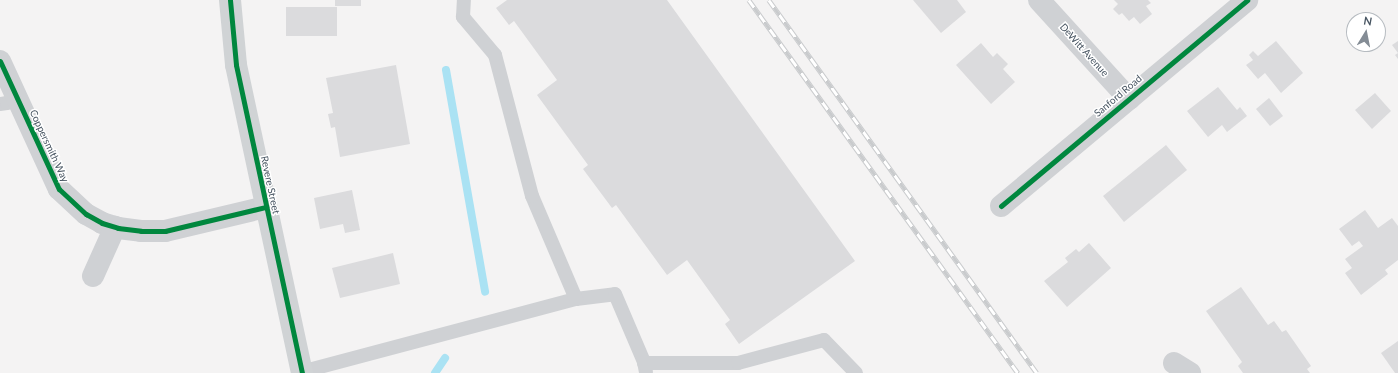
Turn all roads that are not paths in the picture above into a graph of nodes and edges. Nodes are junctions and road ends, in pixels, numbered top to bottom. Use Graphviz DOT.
graph roads {
  1 [pos="230,0"];
  2 [pos="464,0"];
  3 [pos="1040,0"];
  4 [pos="1247,0"];
  5 [pos="0,61"];
  6 [pos="1129,99"];
  7 [pos="8,101"];
  8 [pos="1001,206"];
  9 [pos="266,207"];
  10 [pos="115,227"];
  11 [pos="93,276"];
  12 [pos="576,299"];
  13 [pos="645,368"];
  14 [pos="301,372"];
  15 [pos="856,373"];
  1 -- 9 [label="street, Revere Street"];
  2 -- 12 [label="lane"];
  3 -- 6 [label="street, DeWitt Avenue"];
  4 -- 6 [label="street, Sanford Road"];
  5 -- 7 [label="street, Coppersmith Way"];
  6 -- 8 [label="street, Sanford Road"];
  7 -- 10 [label="street, Coppersmith Way"];
  9 -- 10 [label="street, Coppersmith Way"];
  9 -- 14 [label="street, Revere Street"];
  10 -- 11 [label="street"];
  12 -- 13 [label="lane"];
  12 -- 14 [label="lane"];
  13 -- 15 [label="lane"];
}
